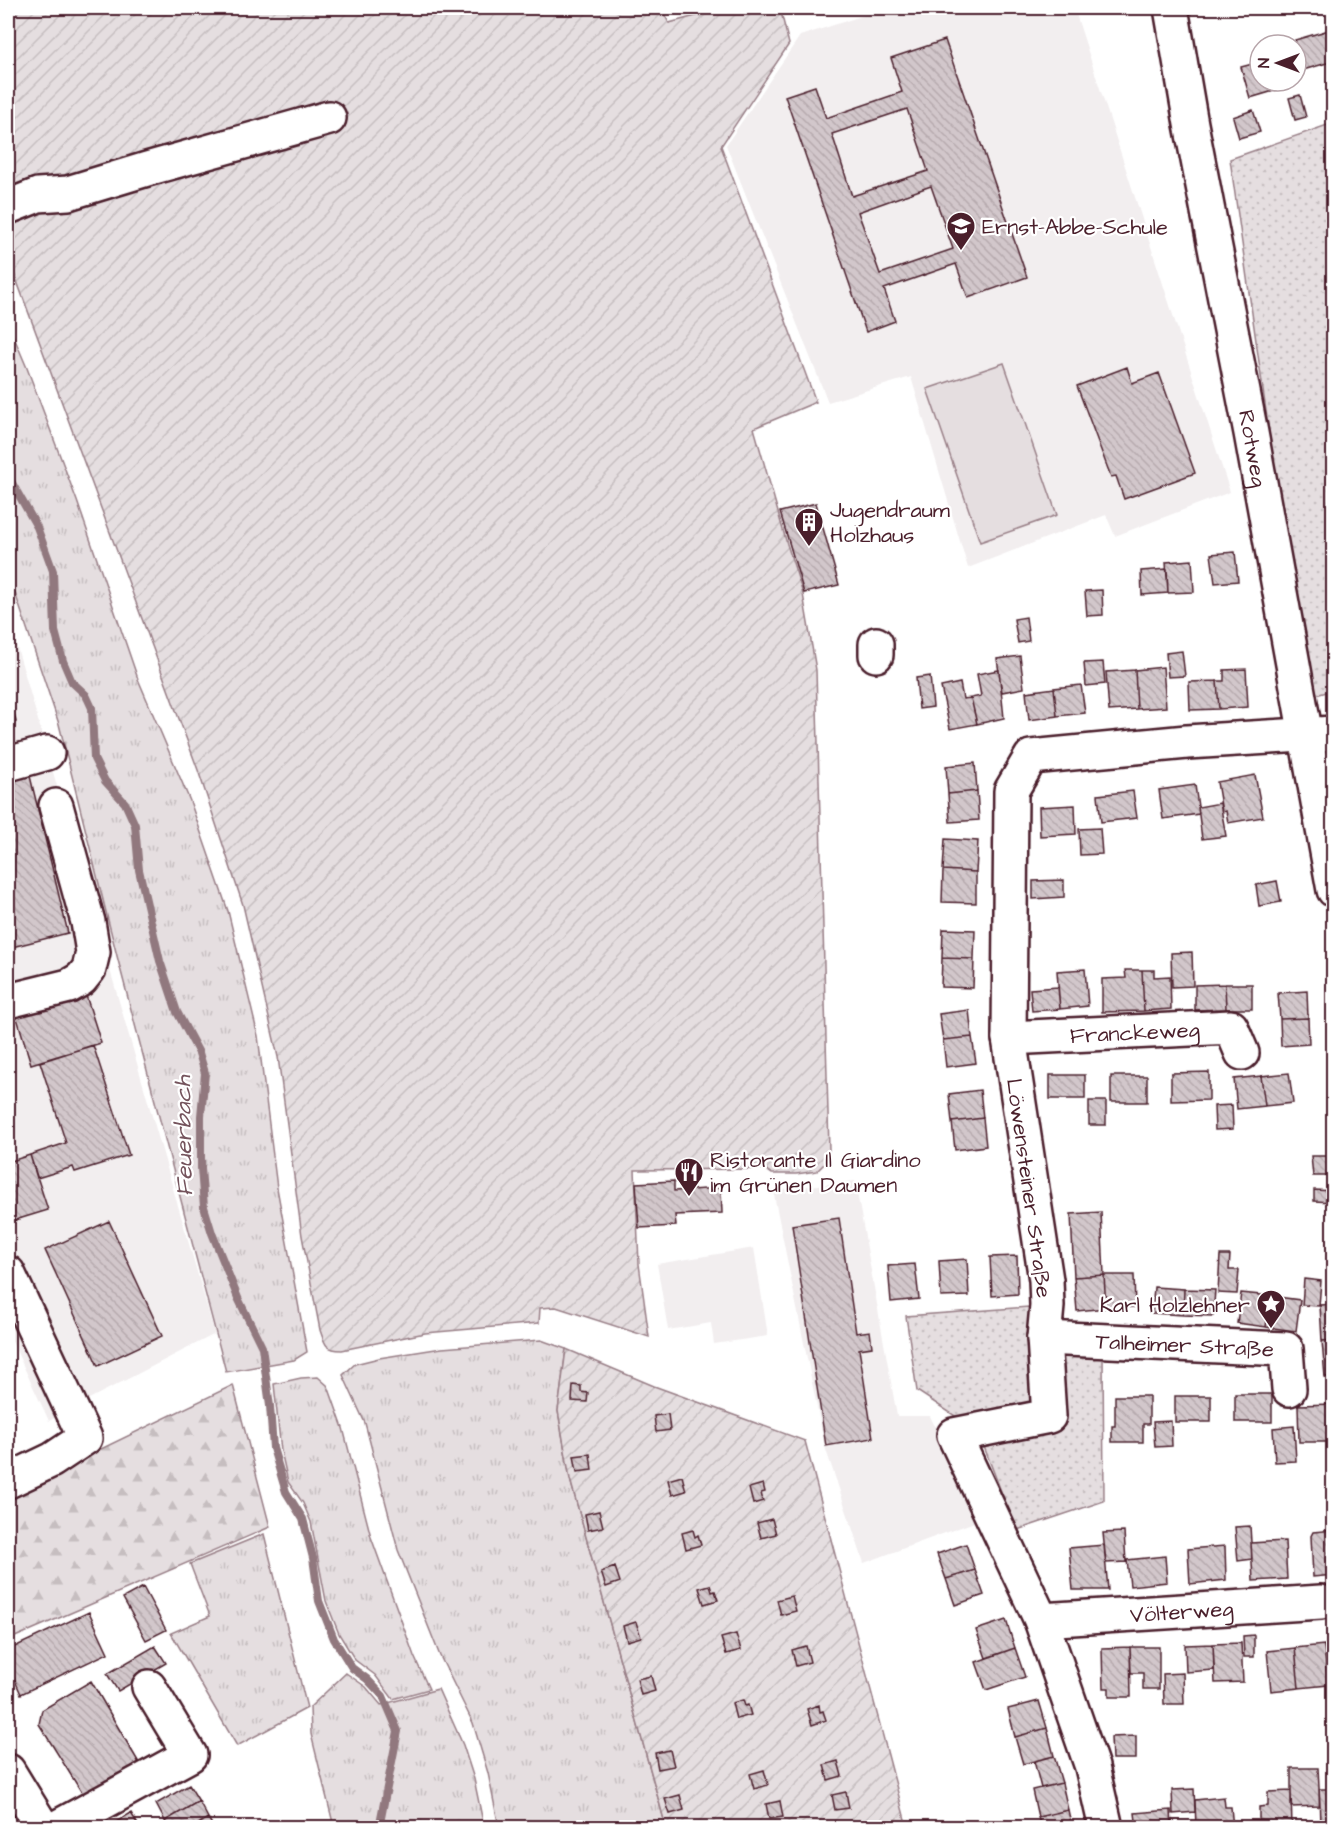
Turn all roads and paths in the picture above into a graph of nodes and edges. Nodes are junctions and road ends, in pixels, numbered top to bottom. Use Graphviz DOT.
graph roads {
  1 [pos="1177,8"];
  2 [pos="329,118"];
  3 [pos="8,207"];
  4 [pos="1319,734"];
  5 [pos="47,753"];
  6 [pos="8,764"];
  7 [pos="56,806"];
  8 [pos="1334,890"];
  9 [pos="8,1001"];
  10 [pos="1009,1038"];
  11 [pos="1242,1053"];
  12 [pos="8,1273"];
  13 [pos="1044,1338"];
  14 [pos="1289,1389"];
  15 [pos="8,1481"];
  16 [pos="1321,1602"];
  17 [pos="1041,1620"];
  18 [pos="149,1687"];
  19 [pos="8,1771"];
  20 [pos="43,1827"];
  21 [pos="56,1827"];
  22 [pos="1106,1827"];
  1 -- 4 [label="street, Rotweg"];
  2 -- 3 [label="street"];
  4 -- 8 [label="street, Rotweg"];
  4 -- 10 [label="street, Löwensteiner Straße"];
  5 -- 6 [label="street"];
  7 -- 9 [label="street"];
  10 -- 11 [label="street, Franckeweg"];
  10 -- 13 [label="street, Löwensteiner Straße"];
  12 -- 15 [label="street"];
  13 -- 14 [label="street, Talheimer Straße"];
  13 -- 17 [label="street, Löwensteiner Straße"];
  16 -- 17 [label="street, Völterweg"];
  17 -- 22 [label="street, Löwensteiner Straße"];
  18 -- 21 [label="street"];
  19 -- 20 [label="street"];
}
